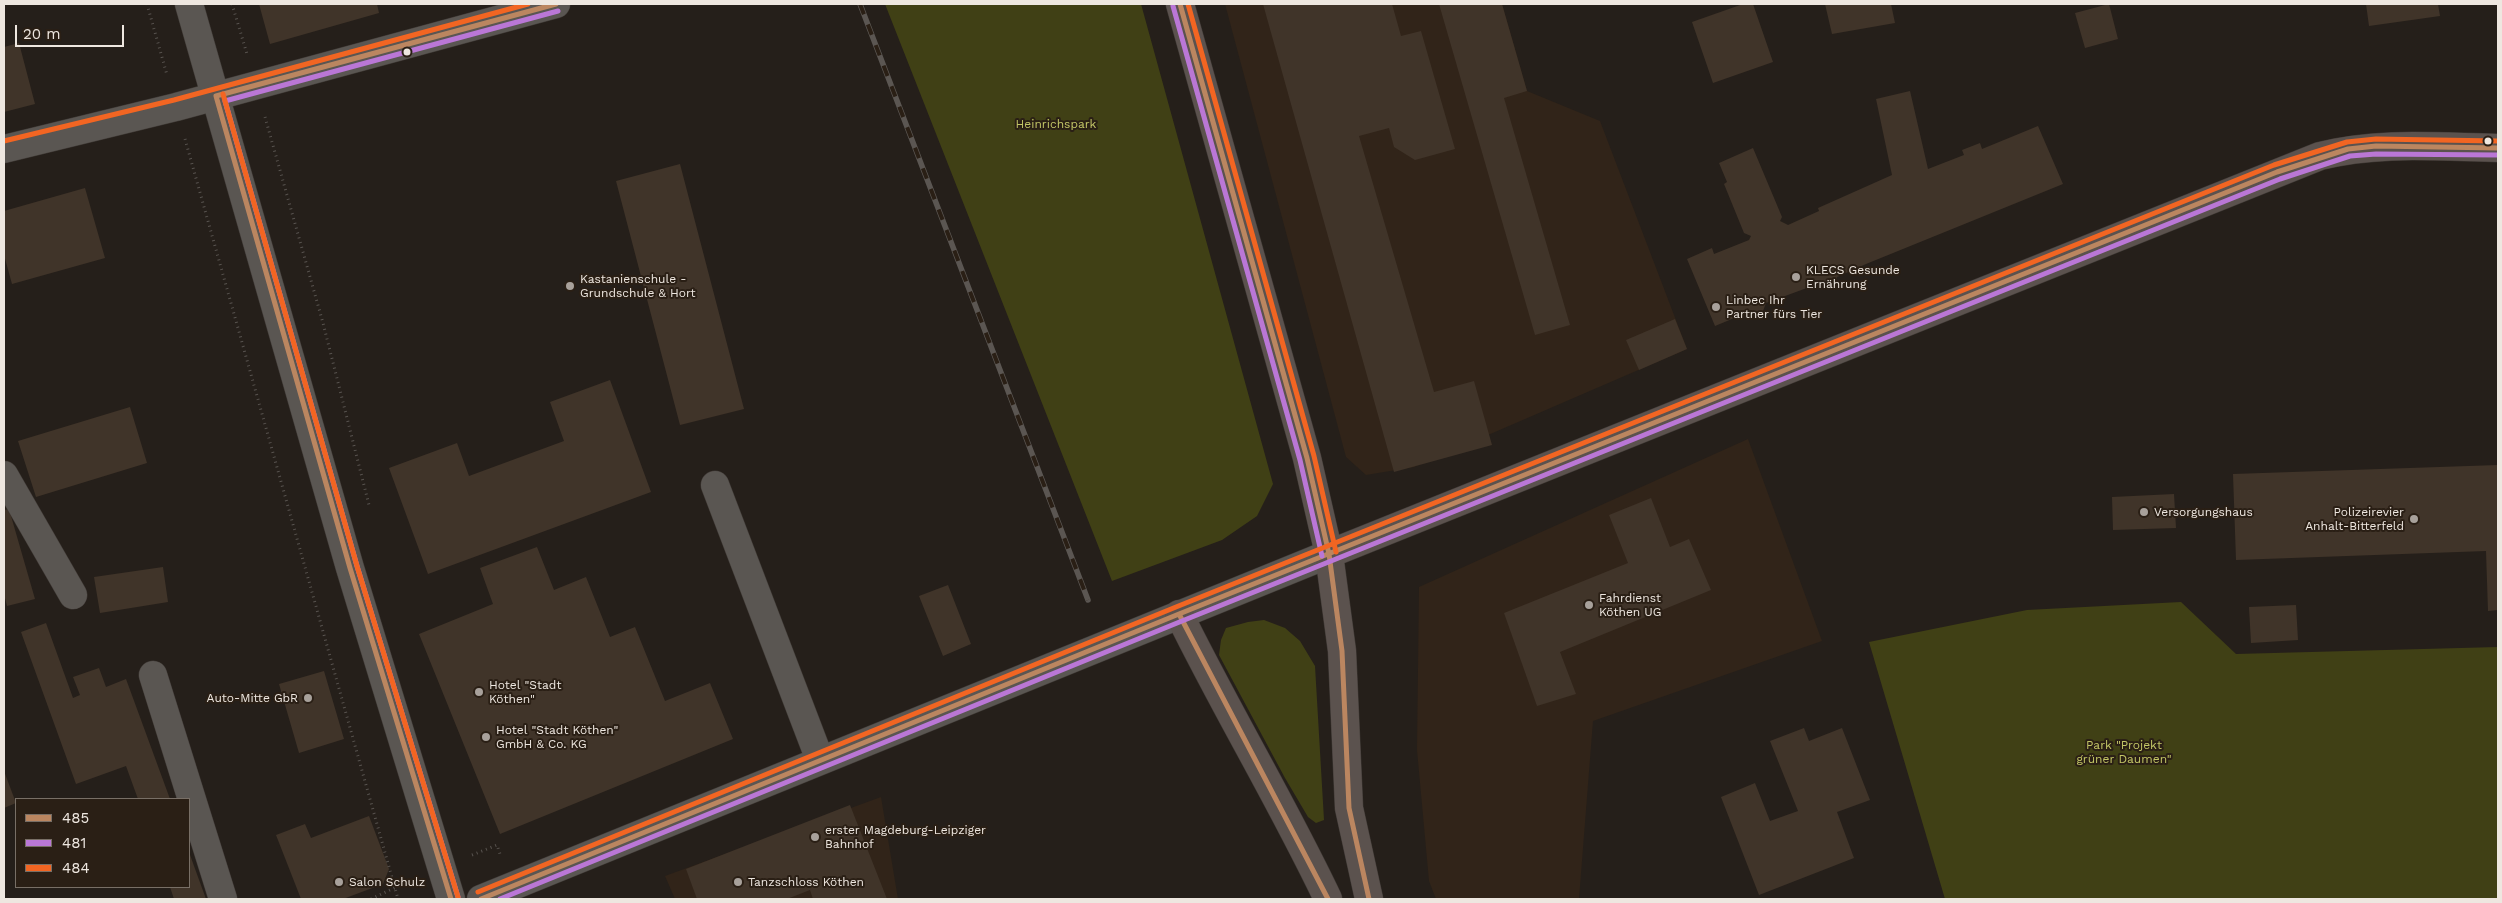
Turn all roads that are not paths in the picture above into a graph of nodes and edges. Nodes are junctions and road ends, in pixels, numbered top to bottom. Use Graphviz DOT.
graph roads {
  1 [pos="189,4"];
  2 [pos="556,4"];
  3 [pos="1180,4"];
  4 [pos="216,96"];
  5 [pos="2498,148"];
  6 [pos="4,149"];
  7 [pos="4,475"];
  8 [pos="715,485"];
  9 [pos="1329,554"];
  10 [pos="73,595"];
  11 [pos="1179,614"];
  12 [pos="153,675"];
  13 [pos="820,760"];
  14 [pos="223,899"];
  15 [pos="451,899"];
  16 [pos="481,899"];
  17 [pos="1328,899"];
  18 [pos="1369,899"];
  1 -- 4 [label="street"];
  2 -- 4 [label="street"];
  3 -- 9 [label="main road"];
  4 -- 6 [label="street"];
  4 -- 15 [label="street"];
  5 -- 9 [label="main road"];
  7 -- 10 [label="street"];
  8 -- 13 [label="street"];
  9 -- 11 [label="street"];
  9 -- 18 [label="main road"];
  11 -- 13 [label="street"];
  11 -- 17 [label="main road"];
  12 -- 14 [label="street"];
  13 -- 16 [label="street"];
}
